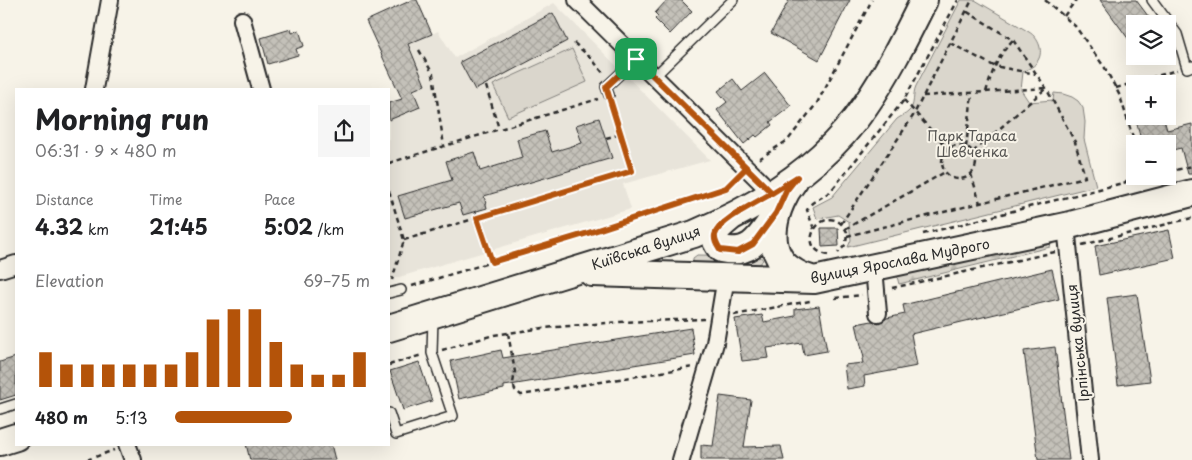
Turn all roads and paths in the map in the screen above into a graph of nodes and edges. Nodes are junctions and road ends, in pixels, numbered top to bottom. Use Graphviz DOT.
graph roads {
  1 [pos="110,0"];
  2 [pos="577,0"];
  3 [pos="733,0"];
  4 [pos="872,0"];
  5 [pos="924,0"];
  6 [pos="958,0"];
  7 [pos="972,0"];
  8 [pos="1045,0"];
  9 [pos="1076,0"];
  10 [pos="1152,0"];
  11 [pos="966,11"];
  12 [pos="1064,16"];
  13 [pos="242,20"];
  14 [pos="1013,40"];
  15 [pos="574,43"];
  16 [pos="950,43"];
  17 [pos="420,50"];
  18 [pos="636,59"];
  19 [pos="994,66"];
  20 [pos="1189,67"];
  21 [pos="1036,74"];
  22 [pos="654,77"];
  23 [pos="609,84"];
  24 [pos="486,86"];
  25 [pos="94,88"];
  26 [pos="261,88"];
  27 [pos="1046,88"];
  28 [pos="1116,88"];
  29 [pos="986,92"];
  30 [pos="972,93"];
  31 [pos="609,95"];
  32 [pos="922,96"];
  33 [pos="904,100"];
  34 [pos="915,111"];
  35 [pos="499,129"];
  36 [pos="621,134"];
  37 [pos="1132,135"];
  38 [pos="606,138"];
  39 [pos="444,146"];
  40 [pos="966,147"];
  41 [pos="948,149"];
  42 [pos="973,152"];
  43 [pos="390,163"];
  44 [pos="1191,166"];
  45 [pos="746,168"];
  46 [pos="1176,170"];
  47 [pos="945,172"];
  48 [pos="971,174"];
  49 [pos="1126,182"];
  50 [pos="1192,193"];
  51 [pos="390,194"];
  52 [pos="774,203"];
  53 [pos="980,203"];
  54 [pos="475,211"];
  55 [pos="733,216"];
  56 [pos="477,218"];
  57 [pos="841,224"];
  58 [pos="1066,226"];
  59 [pos="814,229"];
  60 [pos="845,229"];
  61 [pos="923,234"];
  62 [pos="847,236"];
  63 [pos="404,240"];
  64 [pos="846,254"];
  65 [pos="832,255"];
  66 [pos="492,262"];
  67 [pos="15,264"];
  68 [pos="874,268"];
  69 [pos="0,269"];
  70 [pos="571,272"];
  71 [pos="726,277"];
  72 [pos="814,280"];
  73 [pos="390,289"];
  74 [pos="401,290"];
  75 [pos="878,313"];
  76 [pos="433,314"];
  77 [pos="719,318"];
  78 [pos="390,328"];
  79 [pos="508,333"];
  80 [pos="432,353"];
  81 [pos="390,365"];
  82 [pos="709,365"];
  83 [pos="15,404"];
  84 [pos="0,409"];
  85 [pos="390,416"];
  86 [pos="15,437"];
  87 [pos="0,442"];
  88 [pos="128,446"];
  89 [pos="105,455"];
  90 [pos="88,460"];
  91 [pos="133,460"];
  92 [pos="681,460"];
  93 [pos="1090,460"];
  1 -- 25 [label="street"];
  2 -- 18 [label="street"];
  3 -- 22 [label="lane"];
  4 -- 45 [label="path"];
  5 -- 52 [label="main road"];
  6 -- 33 [label="path"];
  7 -- 11 [label="path"];
  8 -- 12 [label="path"];
  9 -- 12 [label="path"];
  10 -- 20 [label="lane"];
  11 -- 14 [label="path"];
  11 -- 16 [label="path"];
  12 -- 28 [label="path"];
  13 -- 26 [label="street"];
  14 -- 19 [label="path"];
  14 -- 21 [label="path"];
  15 -- 23 [label="path"];
  16 -- 19 [label="path"];
  16 -- 32 [label="path"];
  17 -- 39 [label="path"];
  18 -- 22 [label="street"];
  18 -- 23 [label="lane"];
  19 -- 21 [label="path"];
  19 -- 29 [label="path"];
  20 -- 28 [label="path"];
  21 -- 27 [label="path"];
  22 -- 45 [label="street"];
  23 -- 31 [label="lane"];
  24 -- 35 [label="path"];
  27 -- 29 [label="path"];
  27 -- 42 [label="path"];
  27 -- 53 [label="path"];
  28 -- 37 [label="path"];
  29 -- 30 [label="path"];
  30 -- 32 [label="path"];
  30 -- 40 [label="path"];
  31 -- 35 [label="path"];
  31 -- 36 [label="path"];
  32 -- 34 [label="path"];
  33 -- 34 [label="path"];
  33 -- 59 [label="path"];
  34 -- 41 [label="path"];
  34 -- 57 [label="path"];
  35 -- 39 [label="path"];
  36 -- 38 [label="path"];
  36 -- 56 [label="path"];
  39 -- 43 [label="path"];
  40 -- 41 [label="path"];
  40 -- 42 [label="path"];
  41 -- 47 [label="path"];
  42 -- 48 [label="path"];
  44 -- 46 [label="path"];
  45 -- 52 [label="street"];
  45 -- 66 [label="path"];
  47 -- 48 [label="path"];
  47 -- 60 [label="path"];
  48 -- 53 [label="path"];
  49 -- 61 [label="path"];
  50 -- 58 [label="main road, вулиця Ярослава Мудрого"];
  51 -- 63 [label="path"];
  52 -- 55 [label="main road, Київська вулиця"];
  52 -- 55 [label="main road"];
  52 -- 72 [label="main road"];
  53 -- 62 [label="path"];
  54 -- 56 [label="path"];
  55 -- 70 [label="main road, Київська вулиця"];
  56 -- 63 [label="path"];
  56 -- 66 [label="path"];
  57 -- 59 [label="path"];
  57 -- 60 [label="path"];
  58 -- 68 [label="main road, вулиця Ярослава Мудрого"];
  58 -- 93 [label="street, Ірпінська вулиця"];
  59 -- 65 [label="path"];
  60 -- 62 [label="path"];
  62 -- 65 [label="path"];
  63 -- 73 [label="path"];
  64 -- 65 [label="path"];
  66 -- 74 [label="path"];
  67 -- 69 [label="street"];
  68 -- 72 [label="main road, вулиця Ярослава Мудрого"];
  68 -- 75 [label="street"];
  70 -- 71 [label="main road, вулиця Ярослава Мудрого"];
  70 -- 76 [label="main road, Київська вулиця"];
  71 -- 72 [label="main road, вулиця Ярослава Мудрого"];
  71 -- 77 [label="street"];
  73 -- 74 [label="lane"];
  76 -- 78 [label="main road, Київська вулиця"];
  76 -- 80 [label="lane"];
  77 -- 79 [label="path"];
  77 -- 82 [label="street"];
  79 -- 80 [label="path"];
  79 -- 82 [label="path"];
  80 -- 81 [label="path"];
  80 -- 85 [label="lane"];
  82 -- 92 [label="street"];
  83 -- 84 [label="lane"];
  86 -- 87 [label="main road"];
  88 -- 91 [label="street"];
  89 -- 90 [label="path"];
}
